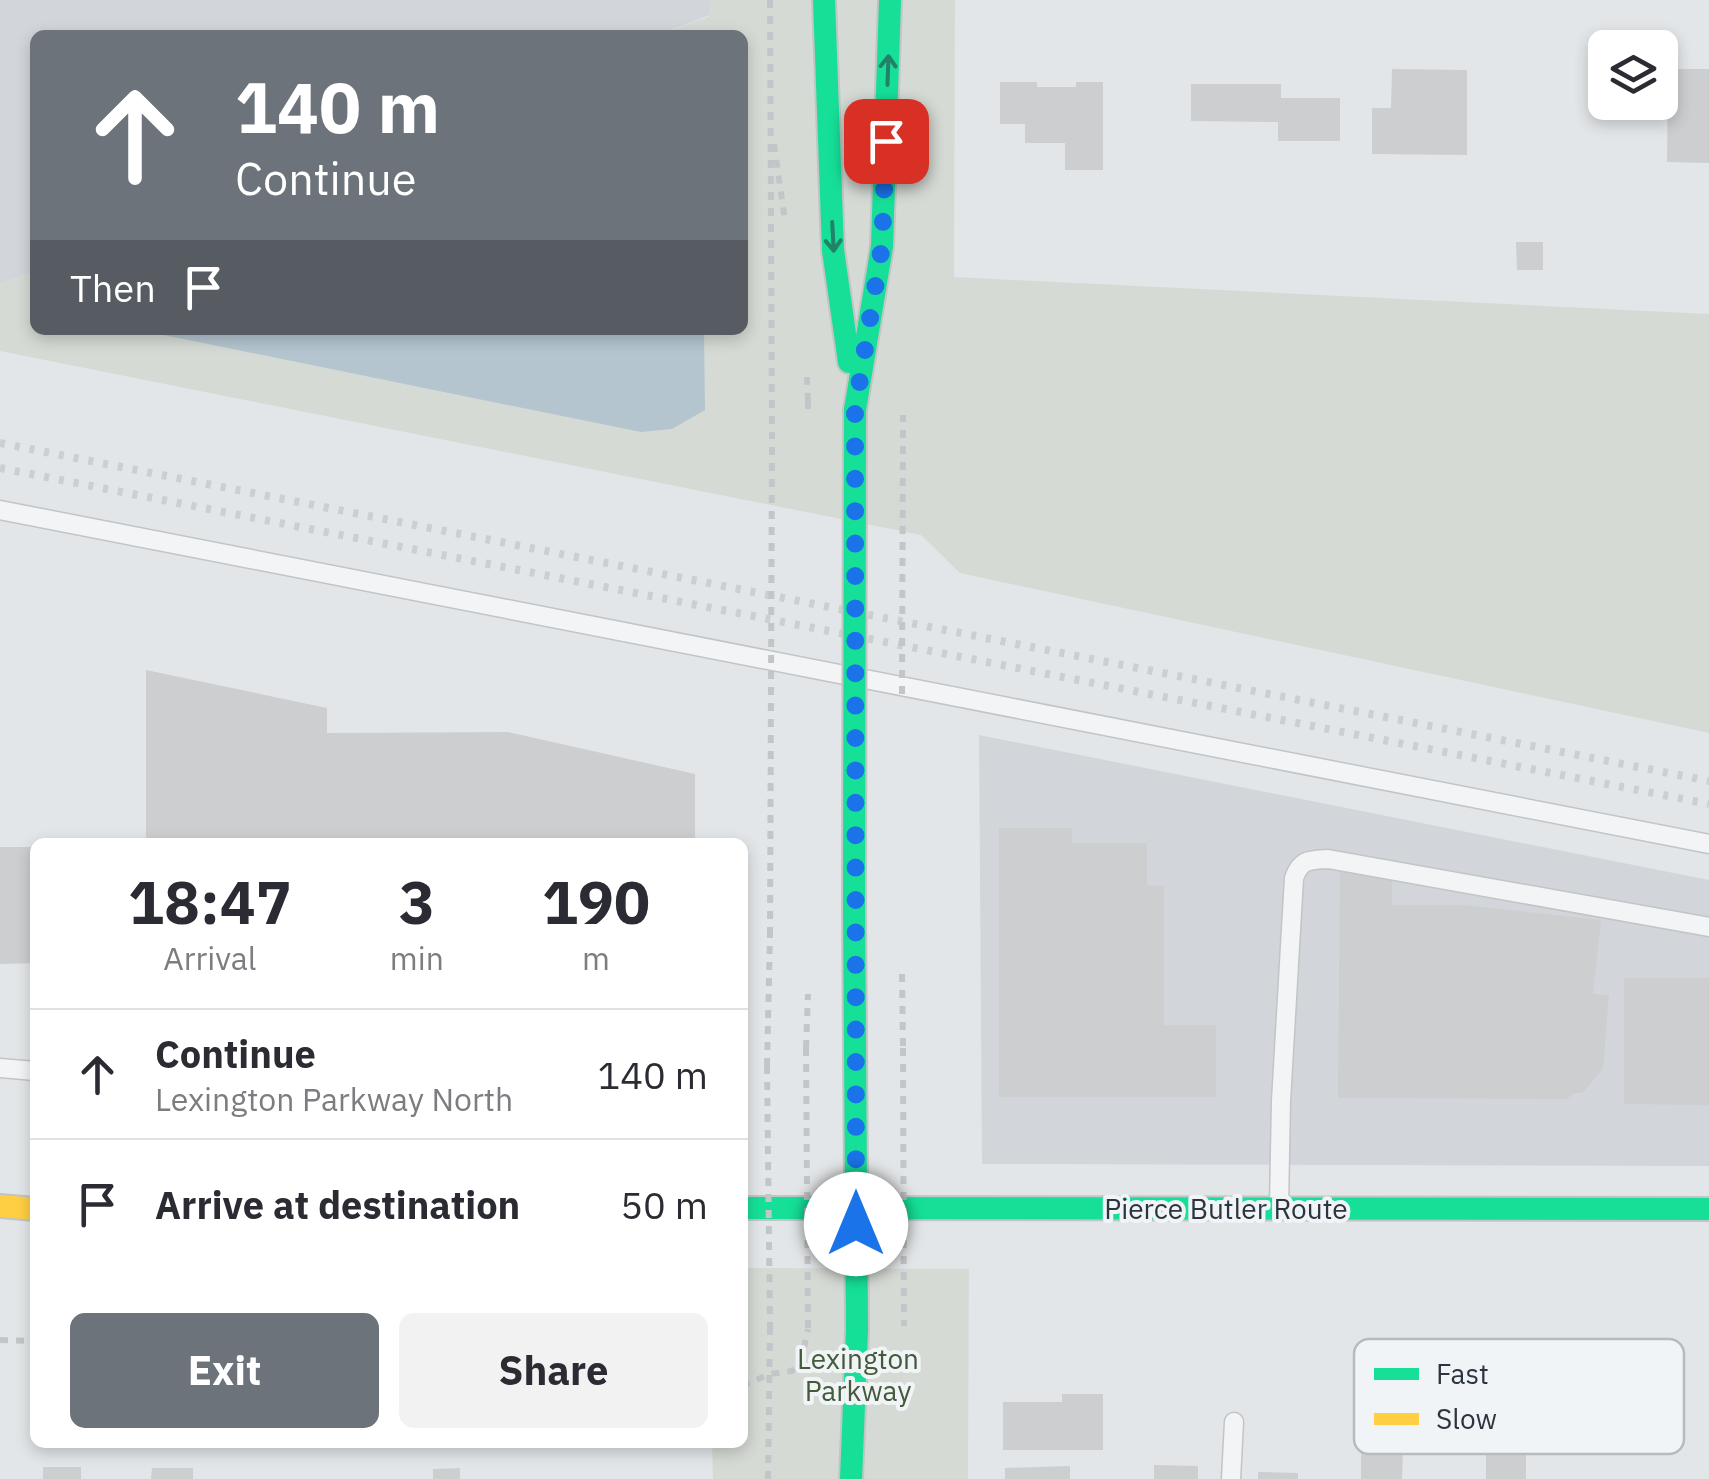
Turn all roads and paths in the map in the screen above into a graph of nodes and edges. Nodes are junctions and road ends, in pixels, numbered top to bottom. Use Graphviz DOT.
graph roads {
  1 [pos="770,0"];
  2 [pos="824,0"];
  3 [pos="890,0"];
  4 [pos="855,410"];
  5 [pos="903,415"];
  6 [pos="0,510"];
  7 [pos="902,704"];
  8 [pos="1709,844"];
  9 [pos="1709,927"];
  10 [pos="902,972"];
  11 [pos="806,1048"];
  12 [pos="0,1068"];
  13 [pos="30,1071"];
  14 [pos="0,1206"];
  15 [pos="748,1208"];
  16 [pos="1279,1208"];
  17 [pos="30,1209"];
  18 [pos="1709,1209"];
  19 [pos="904,1326"];
  20 [pos="0,1340"];
  21 [pos="30,1341"];
  22 [pos="770,1374"];
  23 [pos="748,1383"];
  24 [pos="1234,1422"];
  25 [pos="853,1477"];
  26 [pos="768,1479"];
  27 [pos="1231,1479"];
  1 -- 22 [label="path, bridge"];
  2 -- 4 [label="main road, one-way"];
  4 -- 3 [label="main road, one-way"];
  4 -- 25 [label="main road, bridge"];
  5 -- 7 [label="path, bridge"];
  6 -- 8 [label="lane"];
  9 -- 16 [label="lane"];
  10 -- 19 [label="path, bridge"];
  11 -- 22 [label="path, bridge"];
  12 -- 13 [label="lane"];
  14 -- 17 [label="main road"];
  15 -- 16 [label="main road, Pierce Butler Route"];
  16 -- 18 [label="main road, Pierce Butler Route"];
  20 -- 21 [label="path"];
  22 -- 23 [label="path"];
  22 -- 26 [label="path"];
  24 -- 27 [label="lane"];
}
